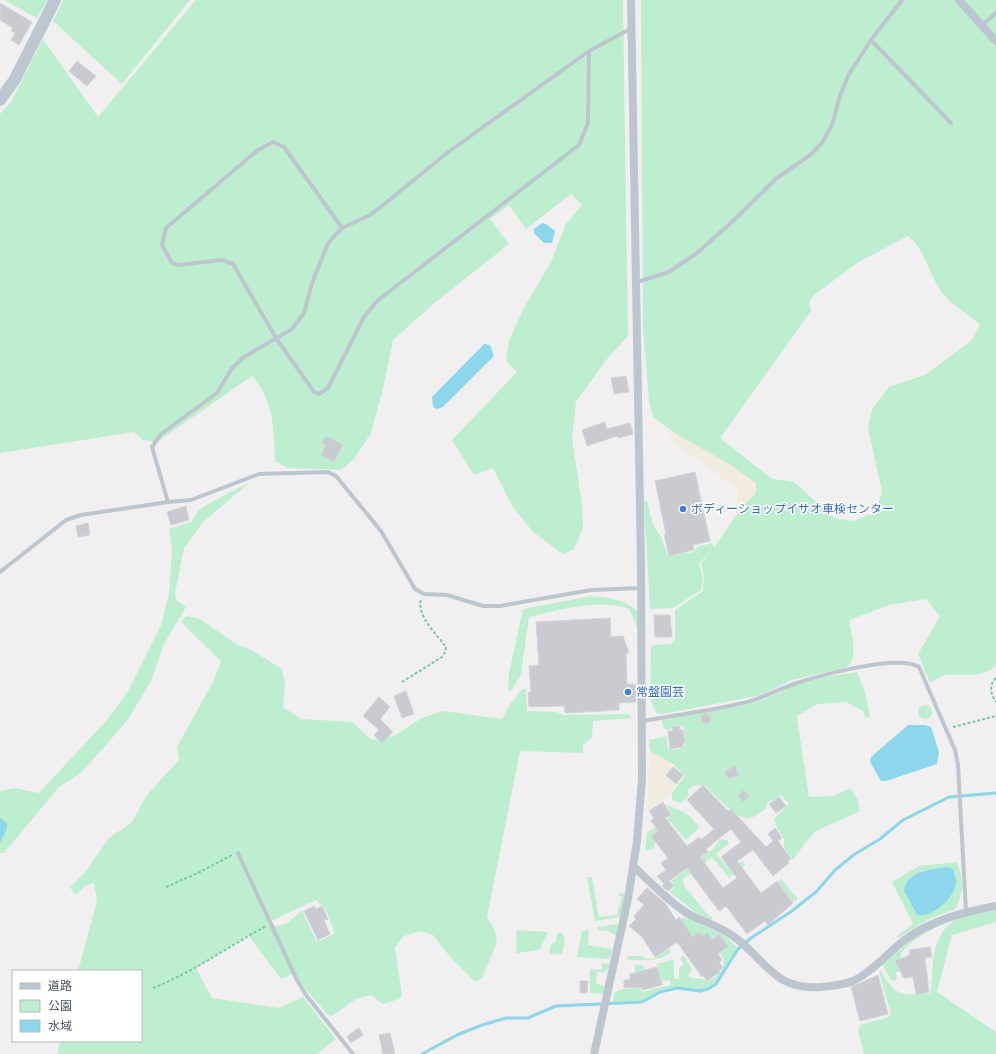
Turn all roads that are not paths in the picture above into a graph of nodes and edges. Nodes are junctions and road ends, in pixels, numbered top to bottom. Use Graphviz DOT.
graph roads {
  1 [pos="55,0"];
  2 [pos="631,0"];
  3 [pos="902,0"];
  4 [pos="959,0"];
  5 [pos="996,13"];
  6 [pos="982,25"];
  7 [pos="633,28"];
  8 [pos="871,40"];
  9 [pos="996,41"];
  10 [pos="589,51"];
  11 [pos="0,100"];
  12 [pos="952,122"];
  13 [pos="342,228"];
  14 [pos="637,282"];
  15 [pos="276,338"];
  16 [pos="168,502"];
  17 [pos="0,572"];
  18 [pos="641,588"];
  19 [pos="643,721"];
  20 [pos="238,853"];
  21 [pos="634,867"];
  22 [pos="996,906"];
  23 [pos="966,912"];
  24 [pos="353,1054"];
  25 [pos="594,1054"];
  1 -- 11 [label="main road"];
  2 -- 7 [label="street"];
  3 -- 8 [label="lane"];
  4 -- 6 [label="street"];
  5 -- 6 [label="lane"];
  6 -- 9 [label="street"];
  7 -- 10 [label="lane"];
  7 -- 14 [label="street"];
  8 -- 12 [label="lane"];
  8 -- 14 [label="lane"];
  10 -- 13 [label="lane"];
  10 -- 15 [label="lane"];
  13 -- 15 [label="lane"];
  13 -- 15 [label="lane"];
  14 -- 18 [label="street"];
  15 -- 16 [label="lane"];
  16 -- 17 [label="lane"];
  16 -- 18 [label="lane"];
  18 -- 19 [label="street"];
  19 -- 21 [label="street"];
  19 -- 23 [label="lane"];
  20 -- 24 [label="lane"];
  21 -- 23 [label="street"];
  21 -- 25 [label="street"];
  22 -- 23 [label="street"];
}
